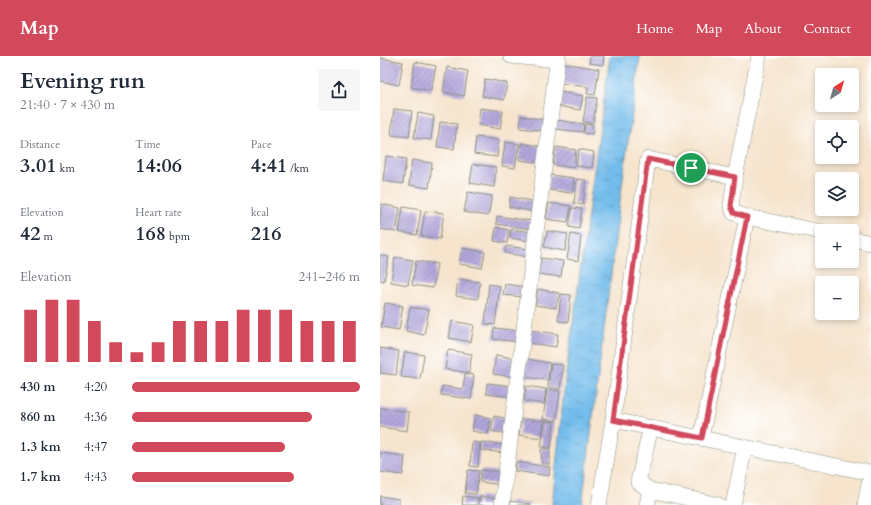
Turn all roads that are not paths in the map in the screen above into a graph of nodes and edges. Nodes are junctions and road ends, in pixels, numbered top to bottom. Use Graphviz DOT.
graph roads {
  1 [pos="511,56"];
  2 [pos="759,56"];
  3 [pos="558,58"];
  4 [pos="735,177"];
  5 [pos="747,217"];
  6 [pos="815,231"];
  7 [pos="859,240"];
  8 [pos="871,242"];
  9 [pos="613,420"];
  10 [pos="651,428"];
  11 [pos="702,438"];
  12 [pos="745,447"];
  13 [pos="871,474"];
  14 [pos="650,490"];
  15 [pos="502,505"];
  16 [pos="600,505"];
  17 [pos="647,505"];
  18 [pos="719,505"];
  19 [pos="733,505"];
  20 [pos="865,505"];
  1 -- 3 [label="street"];
  2 -- 4 [label="street"];
  3 -- 15 [label="street"];
  4 -- 5 [label="street"];
  4 -- 9 [label="street"];
  5 -- 6 [label="street"];
  5 -- 11 [label="street"];
  7 -- 8 [label="street"];
  9 -- 10 [label="street"];
  9 -- 16 [label="street"];
  10 -- 11 [label="street"];
  10 -- 14 [label="street"];
  11 -- 12 [label="street"];
  12 -- 13 [label="street"];
  12 -- 19 [label="street"];
  13 -- 20 [label="street"];
  14 -- 17 [label="street"];
  14 -- 18 [label="street"];
}
